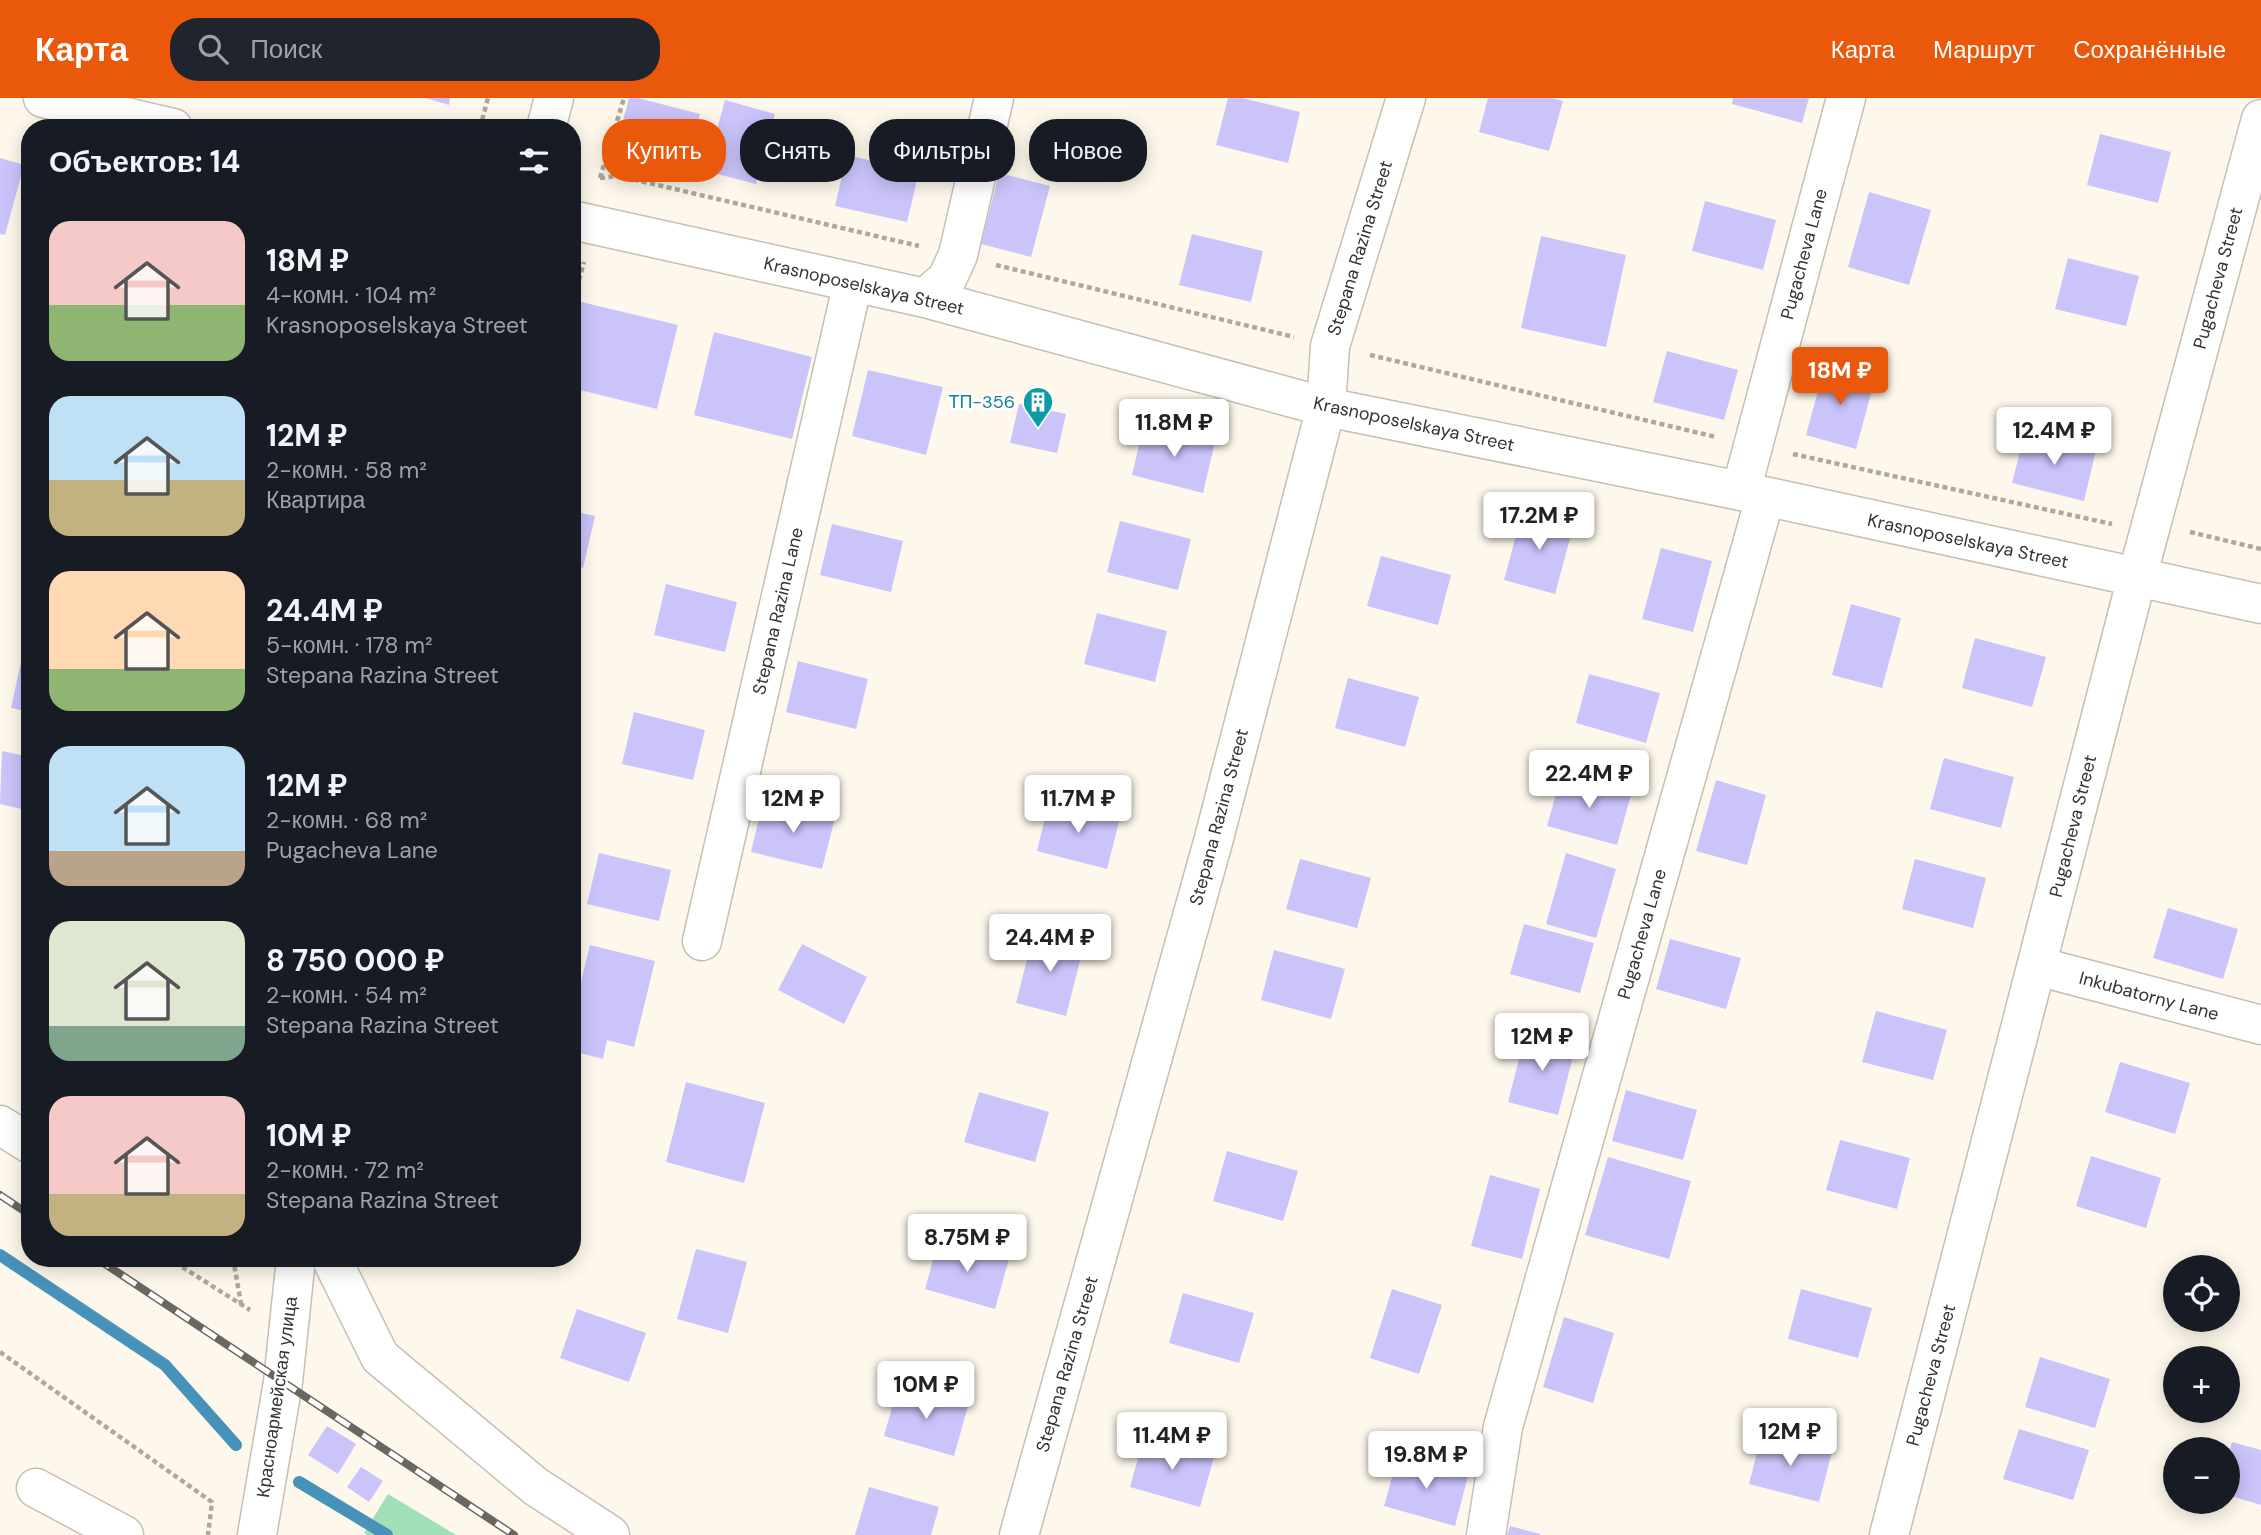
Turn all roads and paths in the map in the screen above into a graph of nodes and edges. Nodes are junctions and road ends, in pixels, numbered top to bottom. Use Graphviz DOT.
graph roads {
  1 [pos="43,98"];
  2 [pos="488,98"];
  3 [pos="554,98"];
  4 [pos="994,98"];
  5 [pos="1406,98"];
  6 [pos="1846,98"];
  7 [pos="134,119"];
  8 [pos="482,119"];
  9 [pos="548,119"];
  10 [pos="2261,119"];
  11 [pos="600,178"];
  12 [pos="581,222"];
  13 [pos="958,255"];
  14 [pos="853,282"];
  15 [pos="925,298"];
  16 [pos="1330,346"];
  17 [pos="1326,407"];
  18 [pos="1753,446"];
  19 [pos="1753,494"];
  20 [pos="2149,532"];
  21 [pos="2261,549"];
  22 [pos="2137,576"];
  23 [pos="2261,604"];
  24 [pos="702,941"];
  25 [pos="2037,966"];
  26 [pos="2261,1025"];
  27 [pos="0,1125"];
  28 [pos="21,1138"];
  29 [pos="182,1267"];
  30 [pos="235,1267"];
  31 [pos="295,1267"];
  32 [pos="335,1267"];
  33 [pos="242,1305"];
  34 [pos="253,1312"];
  35 [pos="0,1352"];
  36 [pos="36,1488"];
  37 [pos="124,1535"];
  38 [pos="208,1535"];
  39 [pos="257,1535"];
  40 [pos="610,1535"];
  41 [pos="1019,1535"];
  42 [pos="1486,1535"];
  43 [pos="1889,1535"];
  1 -- 7 [label="street"];
  2 -- 8 [label="path"];
  3 -- 9 [label="street"];
  4 -- 13 [label="street"];
  5 -- 16 [label="street, Stepana Razina Street"];
  6 -- 18 [label="street, Pugacheva Lane"];
  10 -- 20 [label="street, Pugacheva Street"];
  11 -- 13 [label="path"];
  12 -- 14 [label="street, Krasnoposelskaya Street"];
  13 -- 15 [label="street"];
  13 -- 16 [label="path"];
  14 -- 15 [label="street, Krasnoposelskaya Street"];
  14 -- 24 [label="street, Stepana Razina Lane"];
  15 -- 17 [label="street, Krasnoposelskaya Street"];
  16 -- 17 [label="street, Stepana Razina Street"];
  16 -- 18 [label="path"];
  17 -- 19 [label="street, Krasnoposelskaya Street"];
  17 -- 41 [label="street, Stepana Razina Street"];
  18 -- 19 [label="street, Pugacheva Lane"];
  18 -- 20 [label="path"];
  19 -- 22 [label="street, Krasnoposelskaya Street"];
  19 -- 42 [label="street, Pugacheva Lane"];
  20 -- 21 [label="path"];
  20 -- 22 [label="street, Pugacheva Street"];
  22 -- 23 [label="street, Krasnoposelskaya Street"];
  22 -- 25 [label="street, Pugacheva Street"];
  25 -- 26 [label="street, Inkubatorny Lane"];
  25 -- 43 [label="street, Pugacheva Street"];
  27 -- 28 [label="street"];
  29 -- 33 [label="path"];
  30 -- 33 [label="path"];
  31 -- 39 [label="street, Красноармейская улица"];
  32 -- 40 [label="street"];
  33 -- 34 [label="path"];
  35 -- 38 [label="path"];
  36 -- 37 [label="street"];
}
